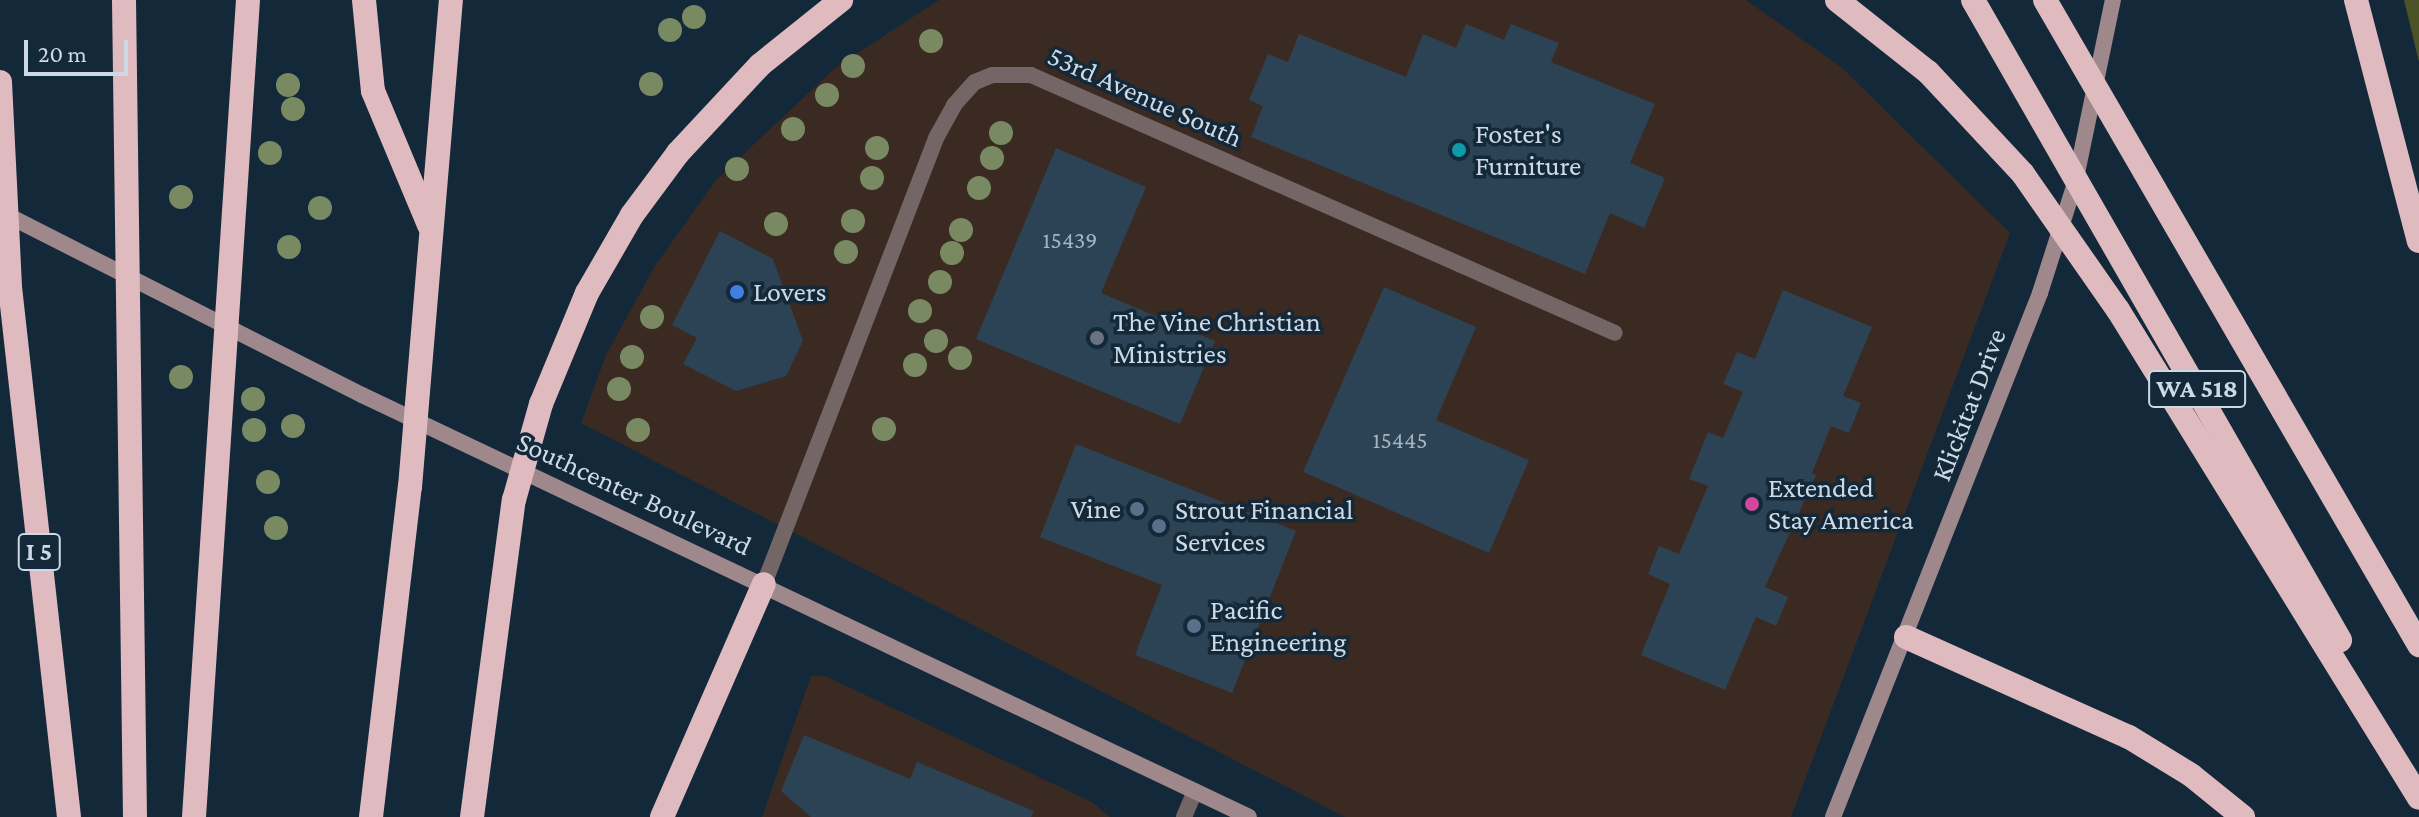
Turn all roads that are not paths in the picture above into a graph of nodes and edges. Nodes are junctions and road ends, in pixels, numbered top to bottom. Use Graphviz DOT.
graph roads {
  1 [pos="124,0"];
  2 [pos="248,0"];
  3 [pos="364,0"];
  4 [pos="451,0"];
  5 [pos="841,0"];
  6 [pos="1837,0"];
  7 [pos="1973,0"];
  8 [pos="2045,0"];
  9 [pos="2113,0"];
  10 [pos="2356,0"];
  11 [pos="0,82"];
  12 [pos="0,211"];
  13 [pos="429,239"];
  14 [pos="2419,241"];
  15 [pos="0,253"];
  16 [pos="10,287"];
  17 [pos="1615,333"];
  18 [pos="764,584"];
  19 [pos="1906,637"];
  20 [pos="2419,645"];
  21 [pos="2419,778"];
  22 [pos="1195,791"];
  23 [pos="2419,798"];
  24 [pos="69,817"];
  25 [pos="135,817"];
  26 [pos="194,817"];
  27 [pos="371,817"];
  28 [pos="472,817"];
  29 [pos="662,817"];
  30 [pos="1184,817"];
  31 [pos="1249,817"];
  32 [pos="1833,817"];
  33 [pos="2243,817"];
  1 -- 25 [label="highway"];
  2 -- 26 [label="highway"];
  3 -- 13 [label="highway"];
  4 -- 13 [label="highway"];
  5 -- 28 [label="highway"];
  6 -- 23 [label="highway"];
  7 -- 21 [label="highway, WA 518"];
  8 -- 20 [label="highway, WA 518"];
  9 -- 19 [label="main road, Klickitat Drive"];
  10 -- 14 [label="highway"];
  11 -- 16 [label="highway, I 5"];
  12 -- 18 [label="main road, Southcenter Boulevard"];
  13 -- 27 [label="highway"];
  15 -- 16 [label="highway"];
  16 -- 24 [label="highway, I 5"];
  17 -- 18 [label="street, 53rd Avenue South"];
  18 -- 22 [label="main road, Southcenter Boulevard"];
  18 -- 29 [label="highway"];
  19 -- 32 [label="main road, Klickitat Drive"];
  19 -- 33 [label="highway"];
  22 -- 30 [label="street"];
  22 -- 31 [label="main road, Southcenter Boulevard"];
}
